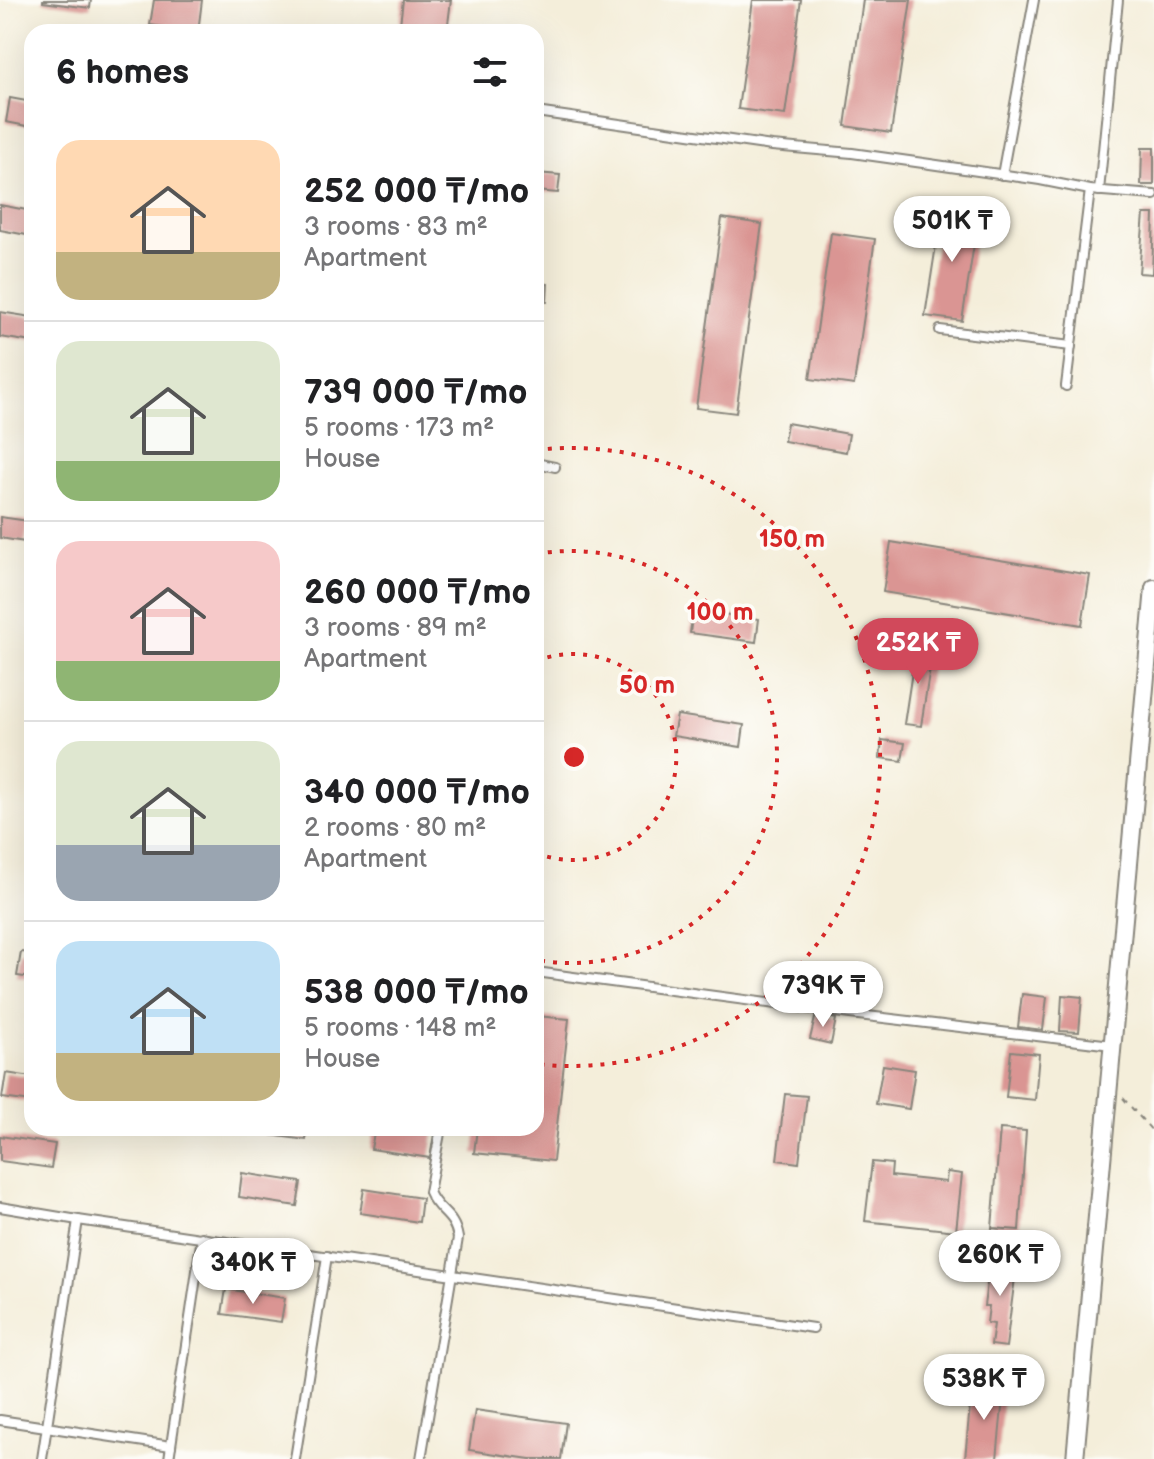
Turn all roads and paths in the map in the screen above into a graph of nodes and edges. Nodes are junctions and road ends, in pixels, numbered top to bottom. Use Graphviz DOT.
graph roads {
  1 [pos="1034,0"];
  2 [pos="1118,0"];
  3 [pos="544,113"];
  4 [pos="1002,175"];
  5 [pos="1094,190"];
  6 [pos="1154,195"];
  7 [pos="940,330"];
  8 [pos="1071,346"];
  9 [pos="1066,386"];
  10 [pos="544,465"];
  11 [pos="555,467"];
  12 [pos="1154,588"];
  13 [pos="544,973"];
  14 [pos="1112,1045"];
  15 [pos="1109,1083"];
  16 [pos="1154,1133"];
  17 [pos="440,1136"];
  18 [pos="0,1207"];
  19 [pos="78,1220"];
  20 [pos="202,1237"];
  21 [pos="327,1256"];
  22 [pos="451,1274"];
  23 [pos="813,1328"];
  24 [pos="0,1420"];
  25 [pos="47,1427"];
  26 [pos="171,1446"];
  27 [pos="42,1459"];
  28 [pos="169,1459"];
  29 [pos="295,1459"];
  30 [pos="421,1459"];
  31 [pos="1075,1459"];
  1 -- 4 [label="lane"];
  2 -- 5 [label="lane"];
  3 -- 4 [label="lane"];
  4 -- 5 [label="lane"];
  5 -- 6 [label="lane"];
  5 -- 8 [label="lane"];
  7 -- 8 [label="lane"];
  8 -- 9 [label="lane"];
  10 -- 11 [label="lane"];
  12 -- 14 [label="street"];
  13 -- 14 [label="lane"];
  14 -- 15 [label="street"];
  15 -- 16 [label="path"];
  15 -- 31 [label="street"];
  17 -- 22 [label="lane"];
  18 -- 19 [label="lane"];
  19 -- 20 [label="lane"];
  19 -- 25 [label="lane"];
  20 -- 21 [label="lane"];
  20 -- 26 [label="lane"];
  21 -- 22 [label="lane"];
  21 -- 29 [label="lane"];
  22 -- 23 [label="lane"];
  22 -- 30 [label="lane"];
  24 -- 25 [label="lane"];
  25 -- 26 [label="lane"];
  25 -- 27 [label="lane"];
  26 -- 28 [label="lane"];
}
